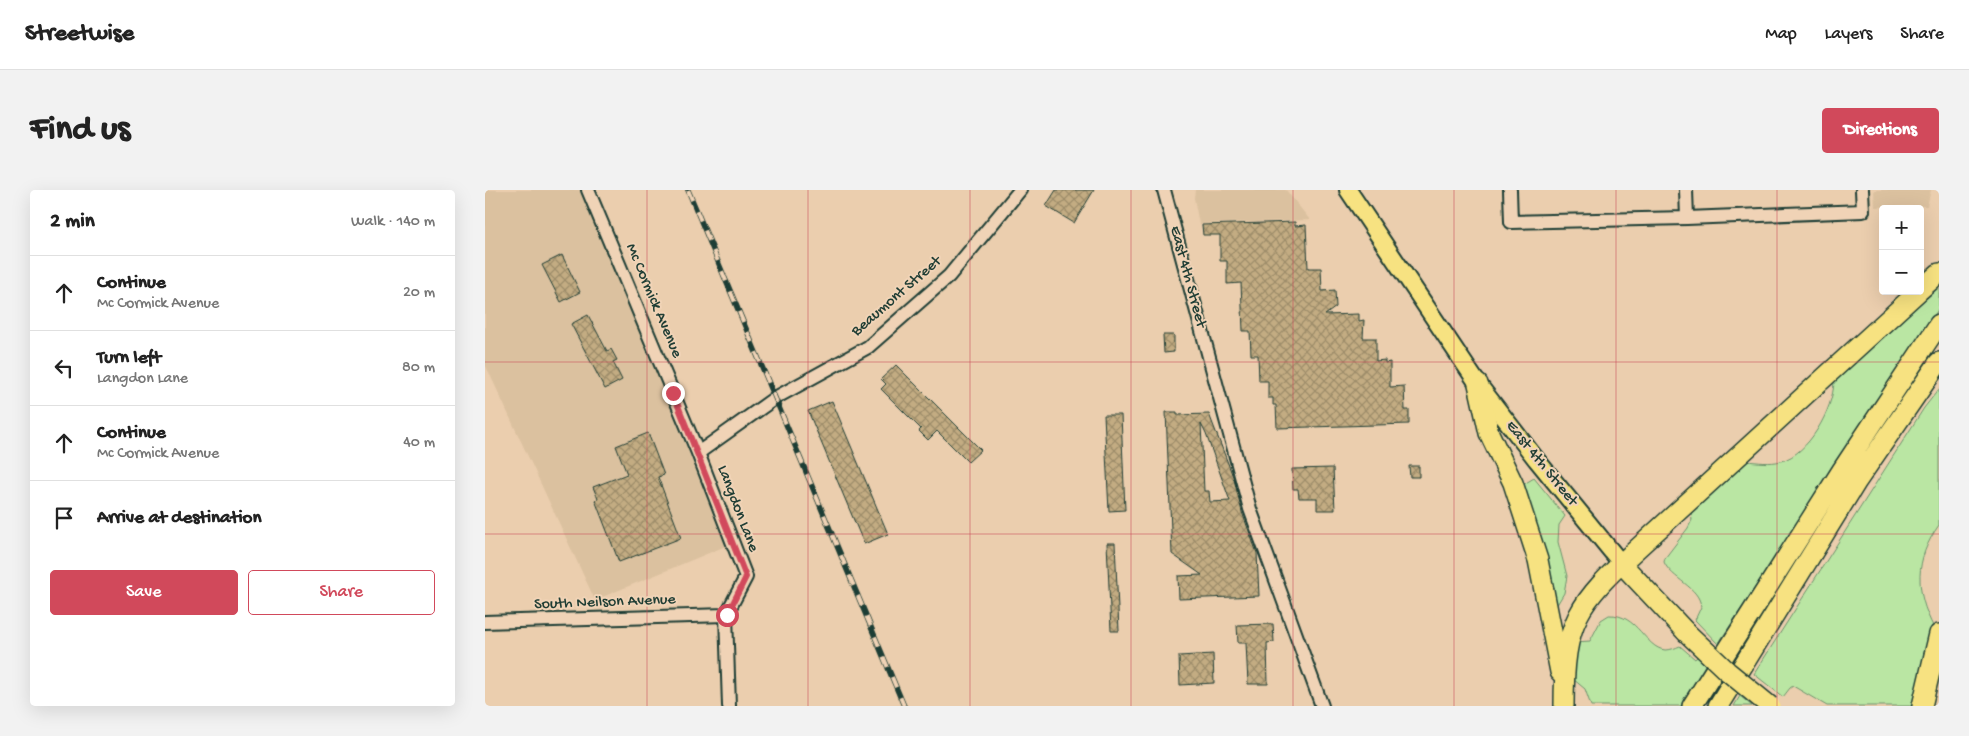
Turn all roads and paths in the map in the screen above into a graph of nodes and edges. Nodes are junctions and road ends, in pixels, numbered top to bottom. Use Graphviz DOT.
graph roads {
  1 [pos="588,190"];
  2 [pos="1020,190"];
  3 [pos="1164,190"];
  4 [pos="1509,190"];
  5 [pos="1686,190"];
  6 [pos="1862,190"];
  7 [pos="1347,191"];
  8 [pos="1687,218"];
  9 [pos="1939,272"];
  10 [pos="1924,287"];
  11 [pos="1916,295"];
  12 [pos="1939,324"];
  13 [pos="1939,362"];
  14 [pos="1478,384"];
  15 [pos="698,453"];
  16 [pos="1621,563"];
  17 [pos="727,615"];
  18 [pos="485,622"];
  19 [pos="1939,634"];
  20 [pos="1564,697"];
  21 [pos="729,706"];
  22 [pos="1322,706"];
  23 [pos="1692,706"];
  24 [pos="1718,706"];
  25 [pos="1769,706"];
  26 [pos="1922,706"];
  1 -- 15 [label="street, Mc Cormick Avenue"];
  2 -- 15 [label="street, Beaumont Street"];
  3 -- 22 [label="street, East 4th Street"];
  4 -- 8 [label="street"];
  5 -- 8 [label="street"];
  6 -- 8 [label="street"];
  7 -- 14 [label="main road, East 4th Street"];
  9 -- 10 [label="highway"];
  11 -- 16 [label="highway"];
  12 -- 23 [label="highway"];
  13 -- 24 [label="highway"];
  14 -- 16 [label="main road, East 4th Street"];
  14 -- 20 [label="highway"];
  15 -- 17 [label="street, Langdon Lane"];
  16 -- 20 [label="highway"];
  16 -- 25 [label="highway, East 4th Street, bridge"];
  17 -- 18 [label="street, South Neilson Avenue"];
  17 -- 21 [label="street"];
  19 -- 26 [label="highway"];
}
